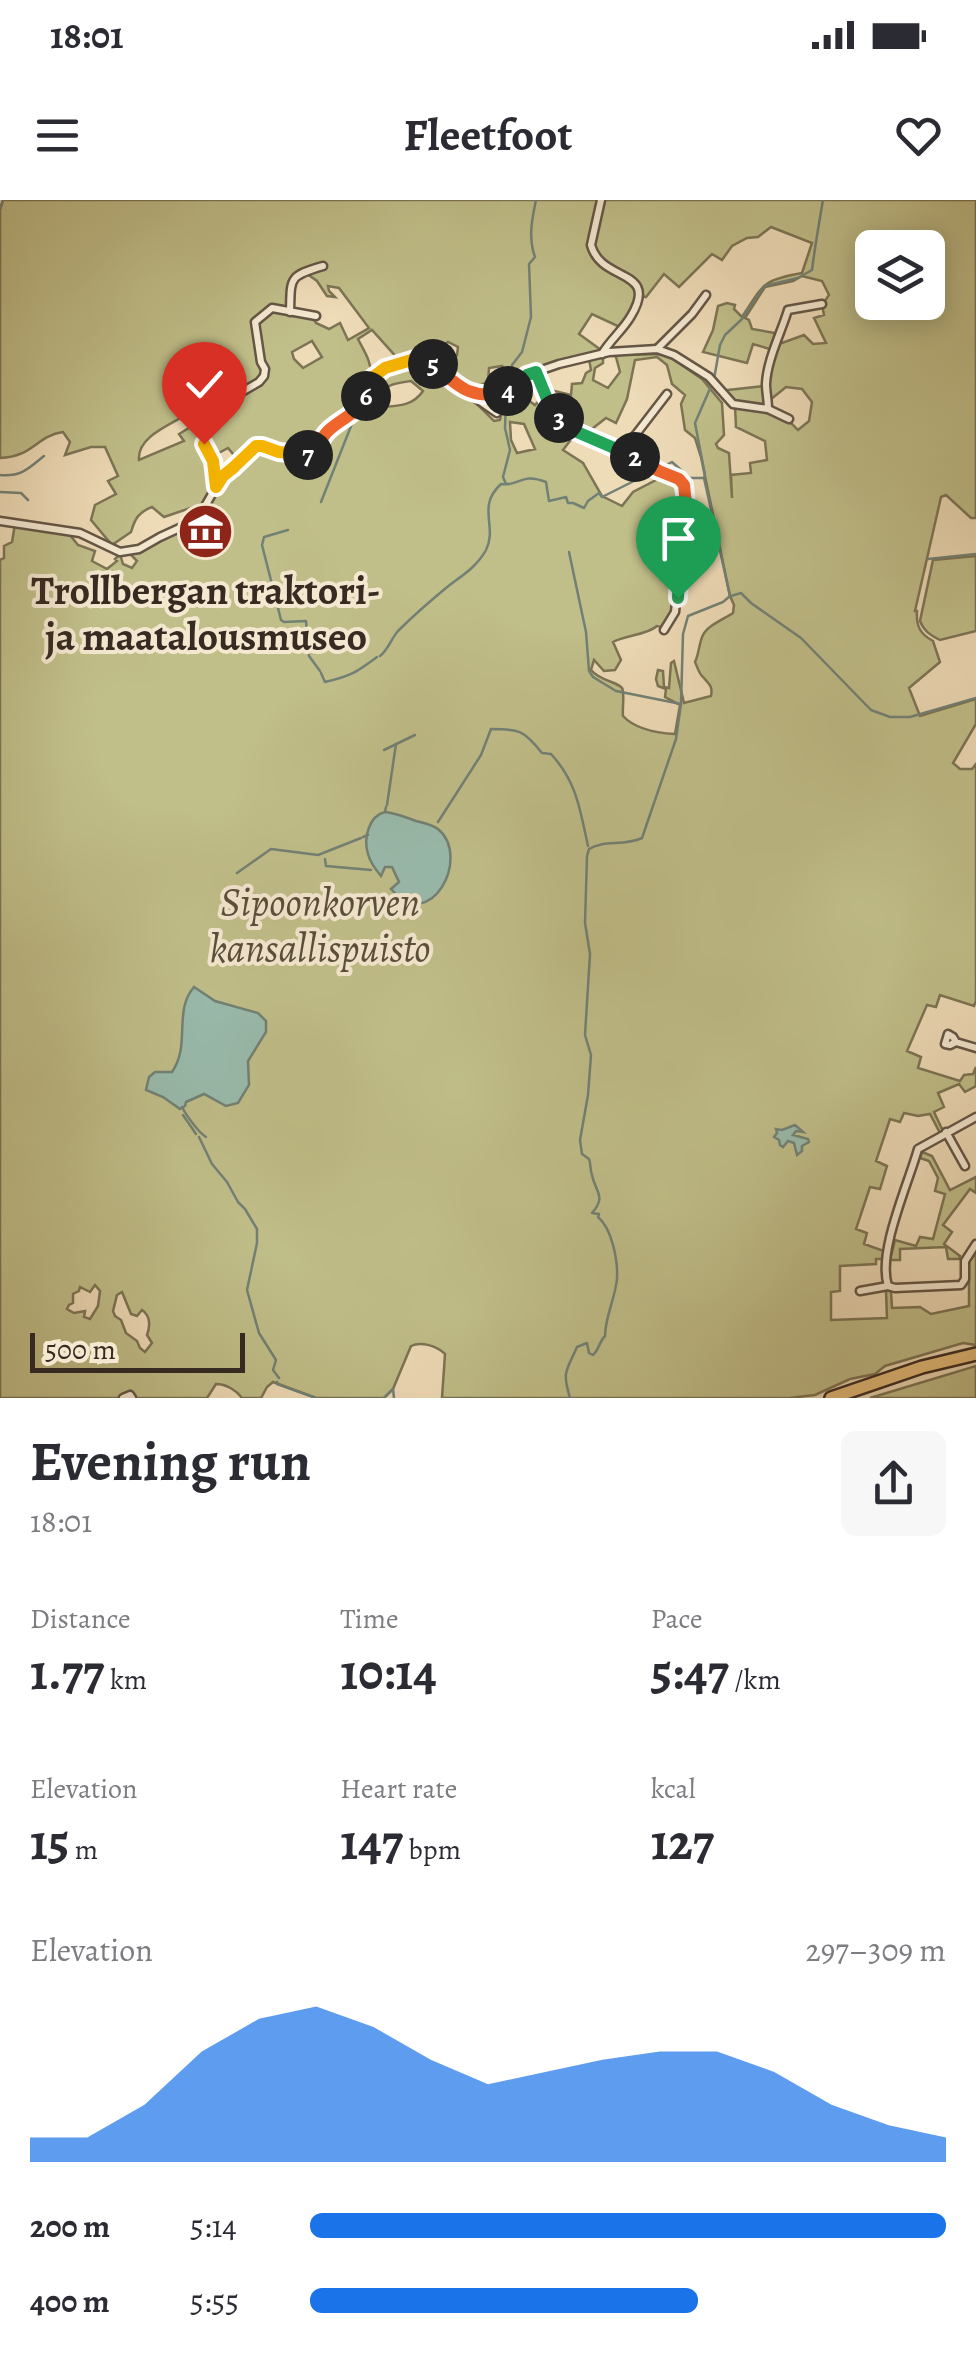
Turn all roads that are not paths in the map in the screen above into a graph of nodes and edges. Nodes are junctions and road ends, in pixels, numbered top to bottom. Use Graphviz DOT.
graph roads {
  1 [pos="601,200"];
  2 [pos="322,266"];
  3 [pos="706,295"];
  4 [pos="822,304"];
  5 [pos="290,312"];
  6 [pos="316,316"];
  7 [pos="657,349"];
  8 [pos="602,354"];
  9 [pos="536,372"];
  10 [pos="468,392"];
  11 [pos="667,394"];
  12 [pos="768,409"];
  13 [pos="497,413"];
  14 [pos="789,420"];
  15 [pos="623,450"];
  16 [pos="216,487"];
  17 [pos="0,521"];
  18 [pos="664,630"];
  19 [pos="956,1042"];
  20 [pos="976,1048"];
  21 [pos="976,1117"];
  22 [pos="946,1132"];
  23 [pos="965,1166"];
  24 [pos="976,1244"];
  25 [pos="888,1286"];
  26 [pos="860,1291"];
  27 [pos="976,1357"];
  28 [pos="123,1398"];
  29 [pos="132,1398"];
  30 [pos="831,1398"];
  31 [pos="850,1398"];
  1 -- 8 [label="street"];
  2 -- 5 [label="street"];
  3 -- 7 [label="street"];
  4 -- 12 [label="street"];
  5 -- 6 [label="street"];
  5 -- 16 [label="street"];
  7 -- 8 [label="street"];
  7 -- 12 [label="street"];
  8 -- 9 [label="street"];
  9 -- 10 [label="street"];
  9 -- 15 [label="street"];
  10 -- 13 [label="street"];
  10 -- 16 [label="street"];
  11 -- 15 [label="street"];
  12 -- 14 [label="street"];
  15 -- 18 [label="street"];
  16 -- 17 [label="street"];
  19 -- 20 [label="street"];
  21 -- 22 [label="street"];
  22 -- 23 [label="street"];
  22 -- 25 [label="street"];
  24 -- 25 [label="street"];
  25 -- 26 [label="street"];
  27 -- 30 [label="highway"];
  27 -- 31 [label="highway"];
  28 -- 29 [label="street"];
}
